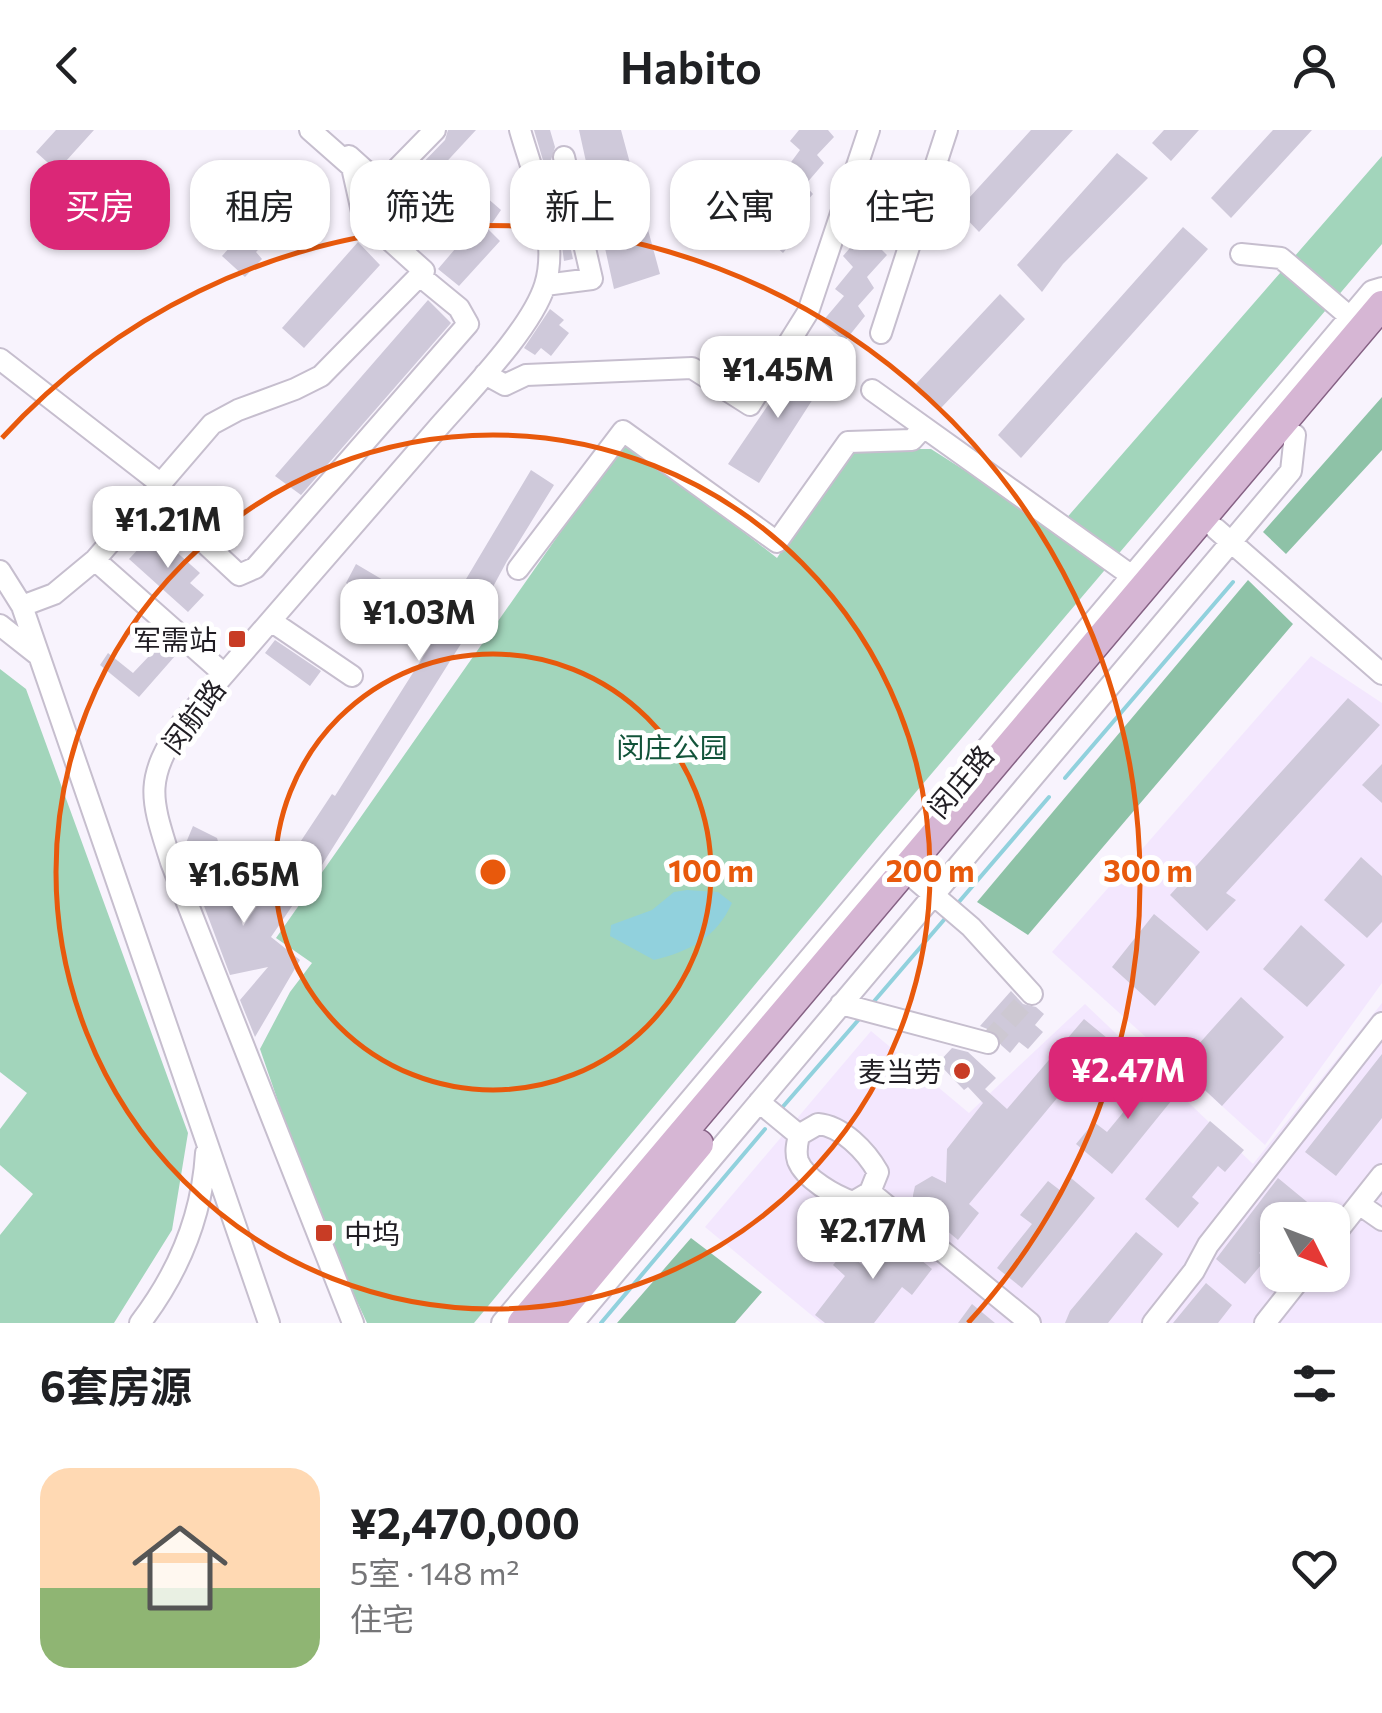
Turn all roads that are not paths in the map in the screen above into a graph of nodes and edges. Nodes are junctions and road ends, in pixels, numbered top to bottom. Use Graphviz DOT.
graph roads {
  1 [pos="310,130"];
  2 [pos="322,130"];
  3 [pos="436,130"];
  4 [pos="520,130"];
  5 [pos="869,130"];
  6 [pos="947,130"];
  7 [pos="564,157"];
  8 [pos="1242,254"];
  9 [pos="420,276"];
  10 [pos="545,285"];
  11 [pos="1382,288"];
  12 [pos="1382,306"];
  13 [pos="1350,318"];
  14 [pos="882,332"];
  15 [pos="1382,333"];
  16 [pos="0,358"];
  17 [pos="484,374"];
  18 [pos="872,390"];
  19 [pos="923,428"];
  20 [pos="156,489"];
  21 [pos="1223,536"];
  22 [pos="94,560"];
  23 [pos="518,569"];
  24 [pos="0,571"];
  25 [pos="1132,576"];
  26 [pos="22,606"];
  27 [pos="271,621"];
  28 [pos="0,625"];
  29 [pos="40,656"];
  30 [pos="224,674"];
  31 [pos="1382,674"];
  32 [pos="352,676"];
  33 [pos="926,888"];
  34 [pos="1032,994"];
  35 [pos="857,1009"];
  36 [pos="1378,1038"];
  37 [pos="988,1043"];
  38 [pos="760,1102"];
  39 [pos="799,1135"];
  40 [pos="206,1141"];
  41 [pos="1382,1175"];
  42 [pos="870,1192"];
  43 [pos="1360,1204"];
  44 [pos="1350,1216"];
  45 [pos="1382,1220"];
  46 [pos="1290,1292"];
  47 [pos="140,1323"];
  48 [pos="269,1323"];
  49 [pos="353,1323"];
  50 [pos="502,1323"];
  51 [pos="522,1323"];
  52 [pos="550,1323"];
  53 [pos="573,1323"];
  54 [pos="1030,1323"];
  55 [pos="1153,1323"];
  56 [pos="1265,1323"];
  1 -- 9 [label="street"];
  2 -- 3 [label="street"];
  4 -- 10 [label="street, 闵航路"];
  5 -- 17 [label="street"];
  6 -- 14 [label="street"];
  7 -- 10 [label="street"];
  8 -- 13 [label="street"];
  9 -- 20 [label="street"];
  9 -- 20 [label="street"];
  10 -- 17 [label="street, 闵航路"];
  11 -- 13 [label="street, 闵庄路"];
  12 -- 33 [label="main road, 闵庄路"];
  13 -- 25 [label="street, 闵庄路"];
  15 -- 21 [label="main road, 闵庄路"];
  16 -- 20 [label="street"];
  17 -- 27 [label="street, 闵航路"];
  18 -- 19 [label="street"];
  19 -- 23 [label="street"];
  19 -- 25 [label="street"];
  20 -- 22 [label="street"];
  21 -- 31 [label="street"];
  21 -- 33 [label="main road, 闵庄路"];
  22 -- 26 [label="street"];
  22 -- 30 [label="street"];
  24 -- 26 [label="street"];
  25 -- 33 [label="street, 闵庄路"];
  26 -- 29 [label="street"];
  27 -- 30 [label="street, 闵航路"];
  27 -- 32 [label="street"];
  28 -- 29 [label="street"];
  29 -- 40 [label="street"];
  30 -- 49 [label="street, 闵航路"];
  33 -- 34 [label="street"];
  33 -- 35 [label="street, 闵庄路"];
  33 -- 50 [label="street, 闵庄路"];
  33 -- 51 [label="main road, 闵庄路"];
  33 -- 52 [label="main road, 闵庄路"];
  35 -- 37 [label="street"];
  35 -- 38 [label="street, 闵庄路"];
  36 -- 55 [label="street"];
  38 -- 39 [label="street"];
  38 -- 53 [label="street, 闵庄路"];
  39 -- 42 [label="street"];
  39 -- 42 [label="street"];
  40 -- 47 [label="street"];
  40 -- 48 [label="street"];
  41 -- 43 [label="street"];
  42 -- 54 [label="street"];
  43 -- 44 [label="street"];
  43 -- 45 [label="street"];
  46 -- 56 [label="street"];
}
